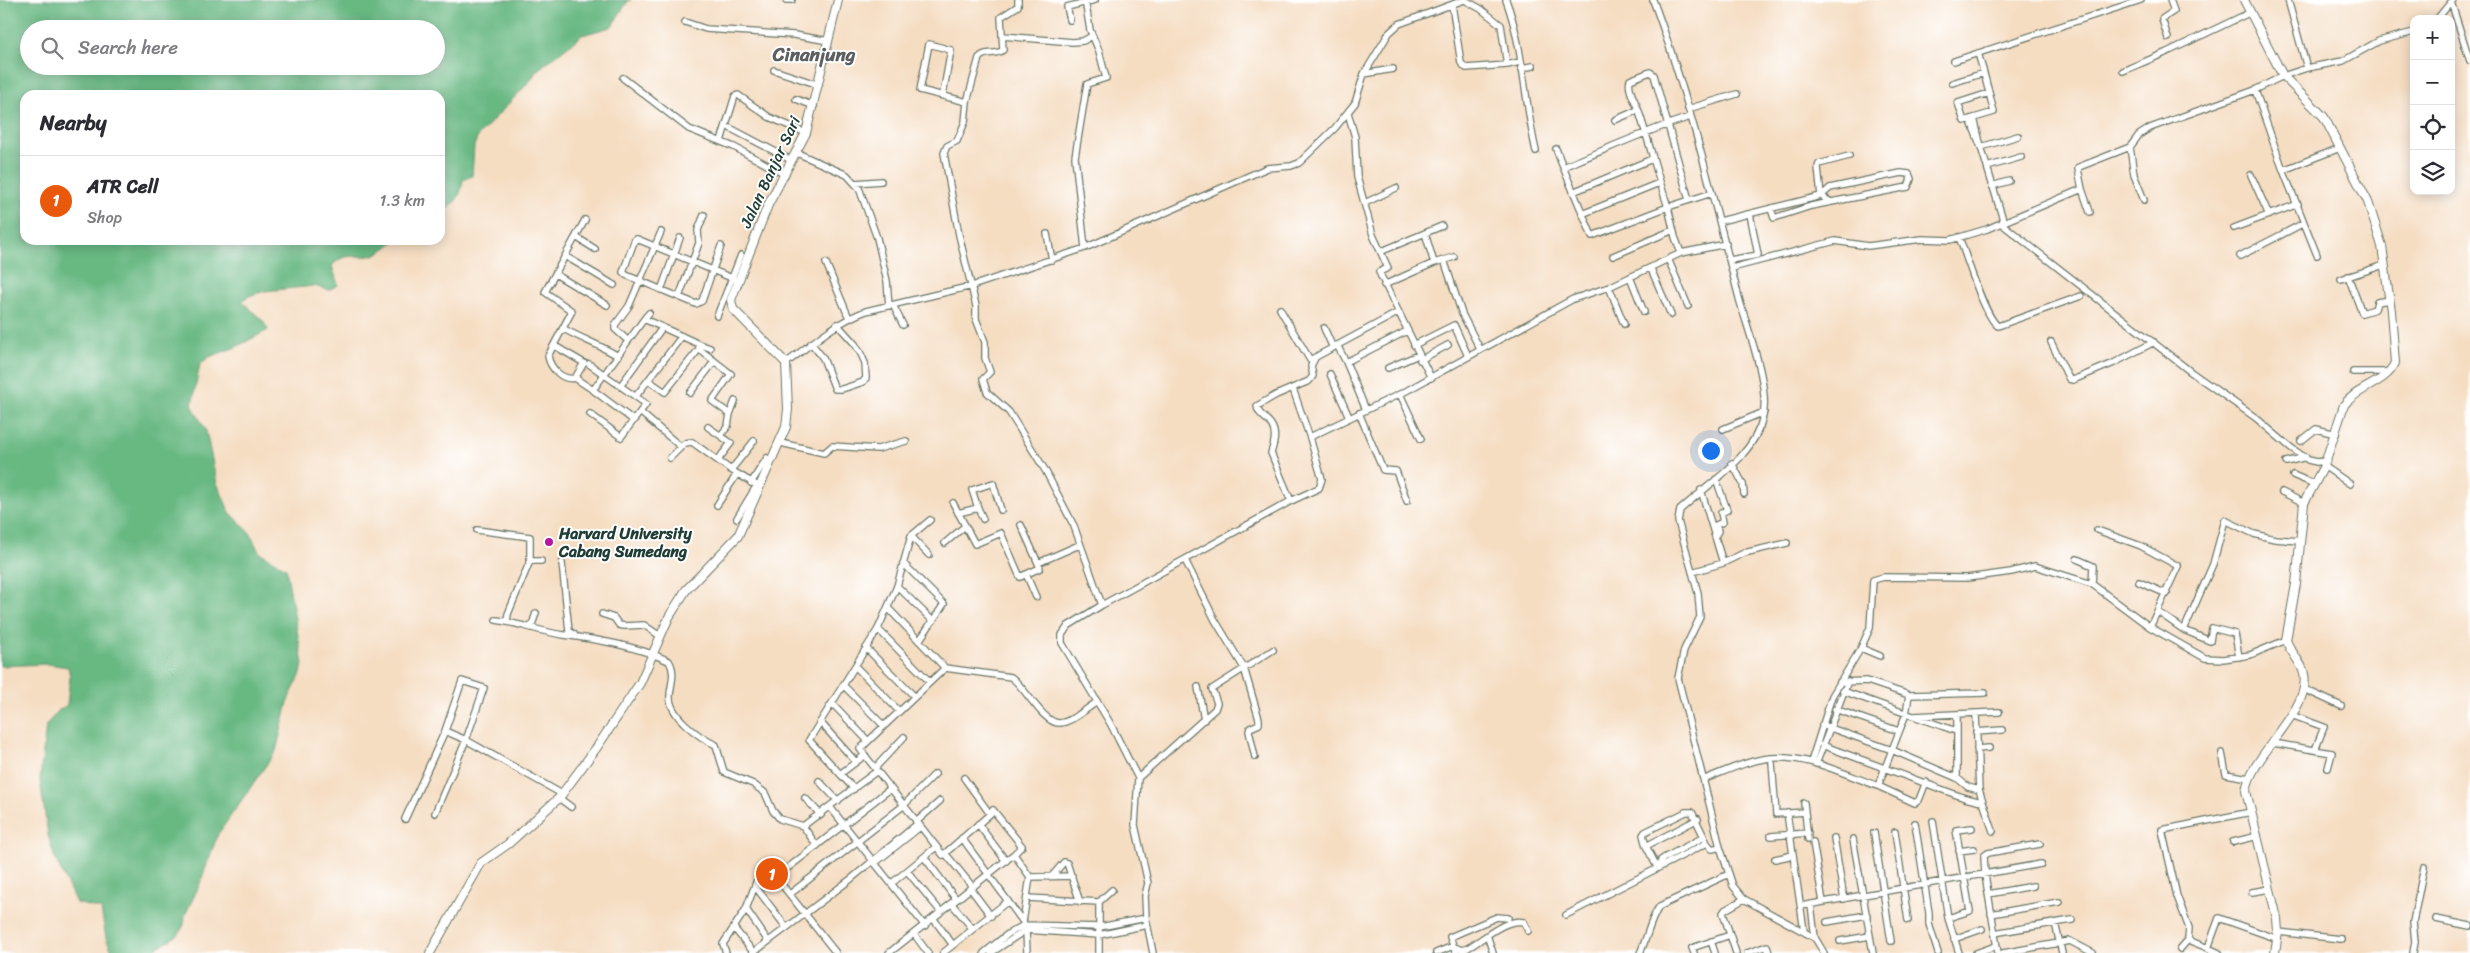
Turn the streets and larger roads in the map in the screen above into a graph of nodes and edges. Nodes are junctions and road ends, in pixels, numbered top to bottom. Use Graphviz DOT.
graph roads {
  1 [pos="786,0"];
  2 [pos="792,0"];
  3 [pos="838,0"];
  4 [pos="1018,0"];
  5 [pos="1095,0"];
  6 [pos="1465,0"];
  7 [pos="1506,0"];
  8 [pos="1653,0"];
  9 [pos="2140,0"];
  10 [pos="2170,0"];
  11 [pos="2244,0"];
  12 [pos="2288,0"];
  13 [pos="1085,1"];
  14 [pos="2452,1"];
  15 [pos="2122,3"];
  16 [pos="1452,5"];
  17 [pos="2251,12"];
  18 [pos="2440,15"];
  19 [pos="1070,20"];
  20 [pos="685,22"];
  21 [pos="2410,33"];
  22 [pos="1002,36"];
  23 [pos="1092,36"];
  24 [pos="2168,38"];
  25 [pos="829,41"];
  26 [pos="1978,53"];
  27 [pos="1954,61"];
  28 [pos="2470,61"];
  29 [pos="1507,65"];
  30 [pos="1520,65"];
  31 [pos="1533,66"];
  32 [pos="2307,68"];
  33 [pos="1393,69"];
  34 [pos="774,70"];
  35 [pos="2123,71"];
  36 [pos="1984,73"];
  37 [pos="1364,74"];
  38 [pos="2283,76"];
  39 [pos="623,78"];
  40 [pos="1952,83"];
  41 [pos="819,85"];
  42 [pos="2255,90"];
  43 [pos="1989,93"];
  44 [pos="943,94"];
  45 [pos="1737,94"];
  46 [pos="796,99"];
  47 [pos="967,102"];
  48 [pos="814,106"];
  49 [pos="1688,109"];
  50 [pos="1638,110"];
  51 [pos="1348,113"];
  52 [pos="1690,117"];
  53 [pos="1972,119"];
  54 [pos="1614,120"];
  55 [pos="1668,125"];
  56 [pos="730,128"];
  57 [pos="806,133"];
  58 [pos="1645,134"];
  59 [pos="2018,136"];
  60 [pos="722,141"];
  61 [pos="1981,147"];
  62 [pos="2130,147"];
  63 [pos="2340,148"];
  64 [pos="1556,149"];
  65 [pos="1536,151"];
  66 [pos="796,152"];
  67 [pos="1849,156"];
  68 [pos="2020,157"];
  69 [pos="1652,159"];
  70 [pos="791,160"];
  71 [pos="1563,167"];
  72 [pos="1987,167"];
  73 [pos="2283,170"];
  74 [pos="784,174"];
  75 [pos="2251,175"];
  76 [pos="881,181"];
  77 [pos="2009,181"];
  78 [pos="855,183"];
  79 [pos="1660,183"];
  80 [pos="1992,186"];
  81 [pos="1396,188"];
  82 [pos="2082,190"];
  83 [pos="1573,192"];
  84 [pos="1712,193"];
  85 [pos="1821,196"];
  86 [pos="1689,200"];
  87 [pos="2144,200"];
  88 [pos="1831,202"];
  89 [pos="1365,203"];
  90 [pos="2298,204"];
  91 [pos="1668,207"];
  92 [pos="1771,209"];
  93 [pos="2090,212"];
  94 [pos="1582,214"];
  95 [pos="1750,214"];
  96 [pos="704,215"];
  97 [pos="2268,215"];
  98 [pos="585,220"];
  99 [pos="1720,221"];
  100 [pos="2003,223"];
  101 [pos="2304,223"];
  102 [pos="1442,226"];
  103 [pos="2234,228"];
  104 [pos="1673,230"];
  105 [pos="661,232"];
  106 [pos="1425,233"];
  107 [pos="1047,234"];
  108 [pos="1959,237"];
  109 [pos="576,238"];
  110 [pos="680,238"];
  111 [pos="1726,244"];
  112 [pos="655,246"];
  113 [pos="721,246"];
  114 [pos="1085,248"];
  115 [pos="595,249"];
  116 [pos="1382,251"];
  117 [pos="1682,253"];
  118 [pos="674,254"];
  119 [pos="741,255"];
  120 [pos="2317,255"];
  121 [pos="565,256"];
  122 [pos="1613,256"];
  123 [pos="2240,256"];
  124 [pos="1454,257"];
  125 [pos="1052,260"];
  126 [pos="1444,260"];
  127 [pos="1730,260"];
  128 [pos="1669,261"];
  129 [pos="692,262"];
  130 [pos="826,263"];
  131 [pos="1434,263"];
  132 [pos="2384,265"];
  133 [pos="1732,268"];
  134 [pos="1652,269"];
  135 [pos="712,270"];
  136 [pos="554,274"];
  137 [pos="1630,277"];
  138 [pos="736,279"];
  139 [pos="640,282"];
  140 [pos="614,285"];
  141 [pos="1384,285"];
  142 [pos="972,286"];
  143 [pos="1609,287"];
  144 [pos="661,290"];
  145 [pos="2081,296"];
  146 [pos="679,298"];
  147 [pos="2389,300"];
  148 [pos="606,305"];
  149 [pos="891,305"];
  150 [pos="1688,306"];
  151 [pos="1280,309"];
  152 [pos="1644,312"];
  153 [pos="649,313"];
  154 [pos="1397,313"];
  155 [pos="1671,315"];
  156 [pos="717,316"];
  157 [pos="849,318"];
  158 [pos="644,319"];
  159 [pos="837,324"];
  160 [pos="1624,324"];
  161 [pos="904,325"];
  162 [pos="662,328"];
  163 [pos="1324,328"];
  164 [pos="564,329"];
  165 [pos="1407,331"];
  166 [pos="682,336"];
  167 [pos="625,338"];
  168 [pos="2051,342"];
  169 [pos="2154,342"];
  170 [pos="811,343"];
  171 [pos="1414,344"];
  172 [pos="1448,345"];
  173 [pos="555,346"];
  174 [pos="699,347"];
  175 [pos="1335,347"];
  176 [pos="710,348"];
  177 [pos="1480,350"];
  178 [pos="618,356"];
  179 [pos="1468,356"];
  180 [pos="1419,357"];
  181 [pos="1315,358"];
  182 [pos="714,362"];
  183 [pos="1346,362"];
  184 [pos="786,363"];
  185 [pos="589,364"];
  186 [pos="1388,368"];
  187 [pos="2353,372"];
  188 [pos="2388,372"];
  189 [pos="605,373"];
  190 [pos="1330,374"];
  191 [pos="575,378"];
  192 [pos="1430,378"];
  193 [pos="648,380"];
  194 [pos="621,384"];
  195 [pos="1293,389"];
  196 [pos="593,390"];
  197 [pos="690,393"];
  198 [pos="1400,394"];
  199 [pos="636,396"];
  200 [pos="735,401"];
  201 [pos="1366,410"];
  202 [pos="640,412"];
  203 [pos="1764,412"];
  204 [pos="1359,413"];
  205 [pos="590,414"];
  206 [pos="730,414"];
  207 [pos="1349,417"];
  208 [pos="633,420"];
  209 [pos="708,426"];
  210 [pos="1723,428"];
  211 [pos="2336,434"];
  212 [pos="721,435"];
  213 [pos="1310,438"];
  214 [pos="1421,439"];
  215 [pos="754,441"];
  216 [pos="906,441"];
  217 [pos="2301,441"];
  218 [pos="781,443"];
  219 [pos="681,447"];
  220 [pos="2306,457"];
  221 [pos="670,458"];
  222 [pos="767,458"];
  223 [pos="718,460"];
  224 [pos="2286,462"];
  225 [pos="1732,464"];
  226 [pos="2324,464"];
  227 [pos="731,470"];
  228 [pos="737,474"];
  229 [pos="2293,475"];
  230 [pos="1716,479"];
  231 [pos="2314,484"];
  232 [pos="2350,484"];
  233 [pos="756,485"];
  234 [pos="1701,490"];
  235 [pos="2282,492"];
  236 [pos="1744,494"];
  237 [pos="1291,501"];
  238 [pos="1407,501"];
  239 [pos="953,503"];
  240 [pos="2304,503"];
  241 [pos="717,505"];
  242 [pos="978,508"];
  243 [pos="1001,510"];
  244 [pos="958,513"];
  245 [pos="737,518"];
  246 [pos="983,519"];
  247 [pos="930,520"];
  248 [pos="1021,525"];
  249 [pos="965,526"];
  250 [pos="477,530"];
  251 [pos="2097,530"];
  252 [pos="911,536"];
  253 [pos="1715,536"];
  254 [pos="2300,541"];
  255 [pos="945,543"];
  256 [pos="1787,543"];
  257 [pos="1079,545"];
  258 [pos="929,555"];
  259 [pos="2077,559"];
  260 [pos="1185,560"];
  261 [pos="530,561"];
  262 [pos="541,561"];
  263 [pos="562,563"];
  264 [pos="903,563"];
  265 [pos="1038,563"];
  266 [pos="1723,563"];
  267 [pos="1692,572"];
  268 [pos="1026,574"];
  269 [pos="2139,582"];
  270 [pos="2092,584"];
  271 [pos="897,586"];
  272 [pos="2166,594"];
  273 [pos="1036,598"];
  274 [pos="1102,605"];
  275 [pos="888,608"];
  276 [pos="2158,612"];
  277 [pos="536,613"];
  278 [pos="602,614"];
  279 [pos="496,620"];
  280 [pos="507,622"];
  281 [pos="932,622"];
  282 [pos="2150,627"];
  283 [pos="531,628"];
  284 [pos="878,629"];
  285 [pos="2184,630"];
  286 [pos="575,636"];
  287 [pos="660,636"];
  288 [pos="2286,640"];
  289 [pos="919,641"];
  290 [pos="866,648"];
  291 [pos="1861,648"];
  292 [pos="1273,650"];
  293 [pos="653,654"];
  294 [pos="1880,656"];
  295 [pos="2239,657"];
  296 [pos="855,666"];
  297 [pos="945,668"];
  298 [pos="1244,668"];
  299 [pos="1848,681"];
  300 [pos="930,682"];
  301 [pos="1840,682"];
  302 [pos="843,685"];
  303 [pos="1198,687"];
  304 [pos="2304,689"];
  305 [pos="1843,691"];
  306 [pos="1985,693"];
  307 [pos="1909,695"];
  308 [pos="914,696"];
  309 [pos="1097,702"];
  310 [pos="832,703"];
  311 [pos="2341,706"];
  312 [pos="1835,709"];
  313 [pos="898,711"];
  314 [pos="1999,712"];
  315 [pos="1906,714"];
  316 [pos="1957,714"];
  317 [pos="1976,714"];
  318 [pos="2291,715"];
  319 [pos="1913,716"];
  320 [pos="1204,720"];
  321 [pos="820,722"];
  322 [pos="1822,725"];
  323 [pos="884,726"];
  324 [pos="1829,728"];
  325 [pos="2002,730"];
  326 [pos="446,731"];
  327 [pos="1899,731"];
  328 [pos="1956,731"];
  329 [pos="1976,732"];
  330 [pos="904,737"];
  331 [pos="466,740"];
  332 [pos="868,741"];
  333 [pos="2273,743"];
  334 [pos="1822,745"];
  335 [pos="1988,748"];
  336 [pos="1977,749"];
  337 [pos="1892,750"];
  338 [pos="2316,750"];
  339 [pos="2222,753"];
  340 [pos="864,755"];
  341 [pos="1255,757"];
  342 [pos="856,762"];
  343 [pos="1772,763"];
  344 [pos="1813,763"];
  345 [pos="2328,768"];
  346 [pos="876,769"];
  347 [pos="1886,769"];
  348 [pos="840,774"];
  349 [pos="936,774"];
  350 [pos="964,778"];
  351 [pos="1138,778"];
  352 [pos="1957,778"];
  353 [pos="2249,778"];
  354 [pos="1705,779"];
  355 [pos="818,781"];
  356 [pos="1926,782"];
  357 [pos="1878,786"];
  358 [pos="854,789"];
  359 [pos="890,789"];
  360 [pos="1979,790"];
  361 [pos="560,796"];
  362 [pos="804,798"];
  363 [pos="838,801"];
  364 [pos="940,801"];
  365 [pos="1982,802"];
  366 [pos="1804,803"];
  367 [pos="903,806"];
  368 [pos="571,807"];
  369 [pos="830,807"];
  370 [pos="1805,812"];
  371 [pos="2251,812"];
  372 [pos="435,813"];
  373 [pos="1787,813"];
  374 [pos="821,814"];
  375 [pos="990,814"];
  376 [pos="405,819"];
  377 [pos="1698,819"];
  378 [pos="1933,820"];
  379 [pos="845,824"];
  380 [pos="918,824"];
  381 [pos="978,824"];
  382 [pos="1915,824"];
  383 [pos="803,826"];
  384 [pos="1972,828"];
  385 [pos="1993,831"];
  386 [pos="1895,832"];
  387 [pos="1874,833"];
  388 [pos="1790,835"];
  389 [pos="1771,836"];
  390 [pos="2258,836"];
  391 [pos="962,838"];
  392 [pos="1810,838"];
  393 [pos="1834,838"];
  394 [pos="1853,839"];
  395 [pos="1706,840"];
  396 [pos="858,842"];
  397 [pos="2232,842"];
  398 [pos="2040,844"];
  399 [pos="816,846"];
  400 [pos="1646,846"];
  401 [pos="936,847"];
  402 [pos="1720,847"];
  403 [pos="1974,849"];
  404 [pos="1960,852"];
  405 [pos="945,853"];
  406 [pos="1014,854"];
  407 [pos="1793,855"];
  408 [pos="924,857"];
  409 [pos="1775,858"];
  410 [pos="873,861"];
  411 [pos="1006,861"];
  412 [pos="2041,864"];
  413 [pos="1659,866"];
  414 [pos="2424,867"];
  415 [pos="907,871"];
  416 [pos="988,873"];
  417 [pos="1729,874"];
  418 [pos="1985,875"];
  419 [pos="1052,876"];
  420 [pos="1072,876"];
  421 [pos="776,877"];
  422 [pos="1030,877"];
  423 [pos="1964,878"];
  424 [pos="1943,882"];
  425 [pos="892,883"];
  426 [pos="1925,885"];
  427 [pos="754,886"];
  428 [pos="2033,886"];
  429 [pos="971,887"];
  430 [pos="1904,889"];
  431 [pos="2270,889"];
  432 [pos="1112,890"];
  433 [pos="1884,892"];
  434 [pos="2252,892"];
  435 [pos="790,894"];
  436 [pos="1988,894"];
  437 [pos="1864,896"];
  438 [pos="1027,898"];
  439 [pos="1744,899"];
  440 [pos="1844,899"];
  441 [pos="954,901"];
  442 [pos="1008,901"];
  443 [pos="1080,902"];
  444 [pos="1099,902"];
  445 [pos="1823,902"];
  446 [pos="2059,902"];
  447 [pos="1811,904"];
  448 [pos="1801,906"];
  449 [pos="746,909"];
  450 [pos="941,912"];
  451 [pos="804,913"];
  452 [pos="1566,914"];
  453 [pos="1991,914"];
  454 [pos="991,916"];
  455 [pos="1867,916"];
  456 [pos="933,918"];
  457 [pos="1508,918"];
  458 [pos="1948,918"];
  459 [pos="2436,919"];
  460 [pos="1908,920"];
  461 [pos="2072,920"];
  462 [pos="1147,922"];
  463 [pos="1827,922"];
  464 [pos="2055,922"];
  465 [pos="925,926"];
  466 [pos="1025,926"];
  467 [pos="2470,926"];
  468 [pos="734,928"];
  469 [pos="786,928"];
  470 [pos="1100,928"];
  471 [pos="972,930"];
  472 [pos="1982,930"];
  473 [pos="1528,931"];
  474 [pos="1804,931"];
  475 [pos="1994,933"];
  476 [pos="914,934"];
  477 [pos="1099,935"];
  478 [pos="1487,935"];
  479 [pos="1730,935"];
  480 [pos="1870,936"];
  481 [pos="2278,936"];
  482 [pos="1815,938"];
  483 [pos="1954,939"];
  484 [pos="2188,940"];
  485 [pos="2341,940"];
  486 [pos="768,941"];
  487 [pos="1711,941"];
  488 [pos="1840,941"];
  489 [pos="1891,941"];
  490 [pos="2060,942"];
  491 [pos="953,945"];
  492 [pos="1001,945"];
  493 [pos="1453,946"];
  494 [pos="1996,946"];
  495 [pos="2208,948"];
  496 [pos="2180,950"];
  497 [pos="897,951"];
  498 [pos="1756,951"];
  499 [pos="430,953"];
  500 [pos="726,953"];
  501 [pos="754,953"];
  502 [pos="836,953"];
  503 [pos="889,953"];
  504 [pos="928,953"];
  505 [pos="943,953"];
  506 [pos="984,953"];
  507 [pos="991,953"];
  508 [pos="1001,953"];
  509 [pos="1027,953"];
  510 [pos="1099,953"];
  511 [pos="1153,953"];
  512 [pos="1436,953"];
  513 [pos="1456,953"];
  514 [pos="1493,953"];
  515 [pos="1640,953"];
  516 [pos="1694,953"];
  517 [pos="1715,953"];
  518 [pos="1736,953"];
  519 [pos="1747,953"];
  520 [pos="1769,953"];
  521 [pos="1824,953"];
  522 [pos="1873,953"];
  523 [pos="1938,953"];
  524 [pos="1959,953"];
  525 [pos="1976,953"];
  526 [pos="1998,953"];
  527 [pos="2003,953"];
  528 [pos="2062,953"];
  529 [pos="2092,953"];
  530 [pos="2219,953"];
  531 [pos="2275,953"];
  532 [pos="2413,953"];
  1 -- 2 [label="street"];
  3 -- 25 [label="street, Jalan Banjar Sari"];
  4 -- 22 [label="street"];
  5 -- 13 [label="street"];
  6 -- 16 [label="street"];
  6 -- 29 [label="street"];
  7 -- 30 [label="street"];
  8 -- 49 [label="street"];
  9 -- 15 [label="street"];
  10 -- 24 [label="street"];
  11 -- 17 [label="street"];
  12 -- 32 [label="street"];
  13 -- 19 [label="street"];
  13 -- 23 [label="street"];
  14 -- 18 [label="street"];
  14 -- 28 [label="street"];
  15 -- 26 [label="street"];
  16 -- 29 [label="street"];
  16 -- 37 [label="street"];
  17 -- 35 [label="street"];
  17 -- 38 [label="street"];
  20 -- 25 [label="street"];
  21 -- 32 [label="street"];
  22 -- 23 [label="street"];
  22 -- 47 [label="street"];
  23 -- 114 [label="street"];
  25 -- 41 [label="street, Jalan Banjar Sari"];
  26 -- 27 [label="street"];
  26 -- 36 [label="street"];
  29 -- 30 [label="street"];
  30 -- 31 [label="street"];
  30 -- 65 [label="street"];
  32 -- 38 [label="street"];
  33 -- 37 [label="street"];
  34 -- 41 [label="street"];
  36 -- 40 [label="street"];
  36 -- 43 [label="street"];
  37 -- 51 [label="street"];
  38 -- 42 [label="street"];
  38 -- 63 [label="street"];
  39 -- 60 [label="street"];
  41 -- 48 [label="street, Jalan Banjar Sari"];
  42 -- 62 [label="street"];
  42 -- 73 [label="street"];
  43 -- 53 [label="street"];
  43 -- 53 [label="street"];
  44 -- 44 [label="street"];
  44 -- 47 [label="street"];
  45 -- 49 [label="street"];
  46 -- 48 [label="street"];
  47 -- 142 [label="street"];
  48 -- 57 [label="street, Jalan Banjar Sari"];
  49 -- 52 [label="street"];
  50 -- 54 [label="street"];
  50 -- 55 [label="street"];
  50 -- 58 [label="street"];
  51 -- 89 [label="street"];
  51 -- 114 [label="street"];
  52 -- 55 [label="street"];
  52 -- 84 [label="street"];
  53 -- 61 [label="street"];
  55 -- 58 [label="street"];
  55 -- 86 [label="street"];
  56 -- 70 [label="street"];
  57 -- 60 [label="street"];
  57 -- 66 [label="street, Jalan Banjar Sari"];
  58 -- 69 [label="street"];
  58 -- 71 [label="street"];
  59 -- 61 [label="street"];
  60 -- 74 [label="street"];
  61 -- 72 [label="street"];
  62 -- 82 [label="street"];
  62 -- 87 [label="street"];
  63 -- 73 [label="street"];
  63 -- 132 [label="street"];
  64 -- 71 [label="street"];
  66 -- 70 [label="street, Jalan Banjar Sari"];
  66 -- 78 [label="street"];
  67 -- 85 [label="street"];
  68 -- 72 [label="street"];
  69 -- 79 [label="street"];
  69 -- 83 [label="street"];
  70 -- 74 [label="street, Jalan Banjar Sari"];
  71 -- 83 [label="street"];
  72 -- 80 [label="street"];
  73 -- 90 [label="street"];
  74 -- 138 [label="street, Jalan Banjar Sari"];
  75 -- 97 [label="street"];
  76 -- 78 [label="street"];
  77 -- 80 [label="street"];
  78 -- 149 [label="street"];
  79 -- 91 [label="street"];
  79 -- 94 [label="street"];
  80 -- 100 [label="street"];
  81 -- 89 [label="street"];
  82 -- 93 [label="street"];
  82 -- 100 [label="street"];
  83 -- 94 [label="street"];
  84 -- 86 [label="street"];
  84 -- 99 [label="street"];
  85 -- 88 [label="street"];
  85 -- 88 [label="street"];
  85 -- 92 [label="street"];
  86 -- 91 [label="street"];
  88 -- 92 [label="street"];
  89 -- 116 [label="street"];
  90 -- 97 [label="street"];
  90 -- 101 [label="street"];
  91 -- 94 [label="street"];
  91 -- 104 [label="street"];
  92 -- 95 [label="street"];
  95 -- 99 [label="street"];
  95 -- 127 [label="street"];
  96 -- 129 [label="street"];
  97 -- 103 [label="street"];
  98 -- 109 [label="street"];
  99 -- 111 [label="street"];
  100 -- 108 [label="street"];
  100 -- 169 [label="street"];
  101 -- 120 [label="street"];
  101 -- 123 [label="street"];
  102 -- 106 [label="street"];
  104 -- 117 [label="street"];
  104 -- 122 [label="street"];
  105 -- 112 [label="street"];
  106 -- 116 [label="street"];
  106 -- 131 [label="street"];
  107 -- 125 [label="street"];
  108 -- 133 [label="street"];
  108 -- 145 [label="street"];
  109 -- 115 [label="street"];
  109 -- 121 [label="street"];
  110 -- 118 [label="street"];
  111 -- 117 [label="street"];
  111 -- 127 [label="street"];
  112 -- 118 [label="street"];
  112 -- 139 [label="street"];
  112 -- 139 [label="street"];
  113 -- 135 [label="street"];
  114 -- 125 [label="street"];
  116 -- 141 [label="street"];
  117 -- 128 [label="street"];
  118 -- 129 [label="street"];
  118 -- 144 [label="street"];
  119 -- 138 [label="street"];
  121 -- 136 [label="street"];
  121 -- 140 [label="street"];
  124 -- 126 [label="street"];
  125 -- 142 [label="street"];
  126 -- 131 [label="street"];
  126 -- 177 [label="street"];
  127 -- 133 [label="street"];
  128 -- 134 [label="street"];
  128 -- 150 [label="street"];
  129 -- 135 [label="street"];
  129 -- 146 [label="street"];
  130 -- 157 [label="street"];
  131 -- 141 [label="street"];
  132 -- 147 [label="street"];
  132 -- 147 [label="street"];
  133 -- 203 [label="street"];
  134 -- 137 [label="street"];
  134 -- 155 [label="street"];
  135 -- 138 [label="street"];
  135 -- 146 [label="street"];
  136 -- 148 [label="street"];
  136 -- 164 [label="street"];
  137 -- 143 [label="street"];
  137 -- 152 [label="street"];
  138 -- 156 [label="street"];
  138 -- 184 [label="street, Jalan Banjar Sari"];
  139 -- 144 [label="street"];
  139 -- 167 [label="street"];
  141 -- 154 [label="street"];
  142 -- 149 [label="street"];
  142 -- 257 [label="street"];
  143 -- 160 [label="street"];
  143 -- 177 [label="street"];
  144 -- 146 [label="street"];
  147 -- 188 [label="street"];
  149 -- 157 [label="street"];
  149 -- 161 [label="street"];
  151 -- 181 [label="street"];
  153 -- 158 [label="street"];
  154 -- 165 [label="street"];
  154 -- 175 [label="street"];
  157 -- 159 [label="street"];
  158 -- 162 [label="street"];
  158 -- 178 [label="street"];
  159 -- 170 [label="street"];
  159 -- 170 [label="street"];
  162 -- 166 [label="street"];
  162 -- 194 [label="street"];
  163 -- 175 [label="street"];
  164 -- 173 [label="street"];
  164 -- 178 [label="street"];
  165 -- 171 [label="street"];
  165 -- 183 [label="street"];
  166 -- 174 [label="street"];
  166 -- 193 [label="street"];
  168 -- 169 [label="street"];
  169 -- 220 [label="street"];
  170 -- 184 [label="street"];
  171 -- 179 [label="street"];
  171 -- 180 [label="street"];
  172 -- 180 [label="street"];
  173 -- 191 [label="street"];
  173 -- 191 [label="street"];
  174 -- 176 [label="street"];
  174 -- 182 [label="street"];
  174 -- 193 [label="street"];
  175 -- 181 [label="street"];
  175 -- 183 [label="street"];
  177 -- 179 [label="street"];
  178 -- 189 [label="street"];
  179 -- 192 [label="street"];
  180 -- 186 [label="street"];
  180 -- 192 [label="street"];
  181 -- 195 [label="street"];
  182 -- 197 [label="street"];
  182 -- 206 [label="street"];
  183 -- 201 [label="street"];
  184 -- 218 [label="street"];
  185 -- 189 [label="street"];
  187 -- 188 [label="street"];
  188 -- 211 [label="street"];
  189 -- 194 [label="street"];
  189 -- 196 [label="street"];
  190 -- 207 [label="street"];
  191 -- 196 [label="street"];
  192 -- 198 [label="street"];
  193 -- 199 [label="street"];
  194 -- 199 [label="street"];
  195 -- 213 [label="street"];
  195 -- 237 [label="street"];
  196 -- 208 [label="street"];
  198 -- 201 [label="street"];
  198 -- 214 [label="street"];
  199 -- 202 [label="street"];
  200 -- 206 [label="street"];
  201 -- 204 [label="street"];
  202 -- 208 [label="street"];
  202 -- 219 [label="street"];
  203 -- 210 [label="street"];
  203 -- 225 [label="street"];
  204 -- 207 [label="street"];
  204 -- 238 [label="street"];
  205 -- 208 [label="street"];
  206 -- 212 [label="street"];
  207 -- 213 [label="street"];
  209 -- 212 [label="street"];
  211 -- 217 [label="street"];
  211 -- 226 [label="street"];
  212 -- 223 [label="street"];
  213 -- 237 [label="street"];
  215 -- 227 [label="street"];
  216 -- 218 [label="street"];
  218 -- 233 [label="street"];
  219 -- 221 [label="street"];
  219 -- 223 [label="street"];
  220 -- 224 [label="street"];
  220 -- 226 [label="street"];
  222 -- 233 [label="street"];
  223 -- 227 [label="street"];
  225 -- 230 [label="street"];
  225 -- 236 [label="street"];
  226 -- 231 [label="street"];
  226 -- 232 [label="street"];
  227 -- 228 [label="street"];
  228 -- 233 [label="street"];
  228 -- 241 [label="street"];
  229 -- 231 [label="street"];
  230 -- 234 [label="street"];
  230 -- 253 [label="street"];
  231 -- 240 [label="street"];
  233 -- 245 [label="street"];
  233 -- 287 [label="street"];
  234 -- 253 [label="street"];
  234 -- 267 [label="street"];
  235 -- 240 [label="street"];
  237 -- 260 [label="street"];
  239 -- 244 [label="street"];
  240 -- 254 [label="street"];
  242 -- 243 [label="street"];
  242 -- 244 [label="street"];
  242 -- 246 [label="street"];
  244 -- 249 [label="street"];
  247 -- 252 [label="street"];
  248 -- 265 [label="street"];
  249 -- 255 [label="street"];
  249 -- 268 [label="street"];
  250 -- 261 [label="street"];
  251 -- 272 [label="street"];
  252 -- 258 [label="street"];
  252 -- 264 [label="street"];
  253 -- 266 [label="street"];
  254 -- 285 [label="street"];
  254 -- 288 [label="street"];
  256 -- 266 [label="street"];
  257 -- 265 [label="street"];
  257 -- 274 [label="street"];
  259 -- 270 [label="street"];
  260 -- 274 [label="street"];
  260 -- 298 [label="street"];
  261 -- 262 [label="street"];
  261 -- 280 [label="street"];
  263 -- 286 [label="street"];
  264 -- 271 [label="street"];
  264 -- 281 [label="street"];
  265 -- 268 [label="street"];
  266 -- 267 [label="street"];
  267 -- 354 [label="street"];
  268 -- 273 [label="street"];
  269 -- 272 [label="street"];
  270 -- 282 [label="street"];
  270 -- 291 [label="street"];
  271 -- 275 [label="street"];
  271 -- 281 [label="street"];
  272 -- 276 [label="street"];
  274 -- 309 [label="street"];
  275 -- 284 [label="street"];
  275 -- 289 [label="street"];
  276 -- 282 [label="street"];
  276 -- 285 [label="street"];
  277 -- 283 [label="street"];
  278 -- 287 [label="street"];
  279 -- 280 [label="street"];
  280 -- 283 [label="street"];
  281 -- 289 [label="street"];
  282 -- 295 [label="street"];
  283 -- 286 [label="street"];
  284 -- 290 [label="street"];
  284 -- 300 [label="street"];
  285 -- 295 [label="street"];
  286 -- 293 [label="street"];
  287 -- 293 [label="street"];
  288 -- 295 [label="street"];
  288 -- 304 [label="street"];
  289 -- 297 [label="street"];
  290 -- 296 [label="street"];
  290 -- 308 [label="street"];
  291 -- 294 [label="street"];
  291 -- 301 [label="street"];
  292 -- 298 [label="street"];
  293 -- 361 [label="street"];
  293 -- 383 [label="street"];
  296 -- 302 [label="street"];
  296 -- 313 [label="street"];
  297 -- 300 [label="street"];
  297 -- 309 [label="street"];
  298 -- 320 [label="street"];
  298 -- 341 [label="street"];
  299 -- 301 [label="street"];
  299 -- 305 [label="street"];
  299 -- 307 [label="street"];
  300 -- 308 [label="street"];
  301 -- 322 [label="street"];
  302 -- 310 [label="street"];
  302 -- 323 [label="street"];
  303 -- 320 [label="street"];
  304 -- 311 [label="street"];
  304 -- 318 [label="street"];
  305 -- 312 [label="street"];
  305 -- 315 [label="street"];
  306 -- 307 [label="street"];
  307 -- 315 [label="street"];
  308 -- 313 [label="street"];
  309 -- 351 [label="street"];
  310 -- 321 [label="street"];
  310 -- 332 [label="street"];
  312 -- 324 [label="street"];
  312 -- 327 [label="street"];
  313 -- 323 [label="street"];
  314 -- 317 [label="street"];
  315 -- 319 [label="street"];
  315 -- 327 [label="street"];
  316 -- 317 [label="street"];
  316 -- 319 [label="street"];
  316 -- 328 [label="street"];
  317 -- 329 [label="street"];
  318 -- 333 [label="street"];
  318 -- 338 [label="street"];
  319 -- 328 [label="street"];
  320 -- 351 [label="street"];
  321 -- 342 [label="street"];
  321 -- 348 [label="street"];
  322 -- 324 [label="street"];
  322 -- 344 [label="street"];
  323 -- 332 [label="street"];
  324 -- 334 [label="street"];
  324 -- 337 [label="street"];
  325 -- 329 [label="street"];
  326 -- 331 [label="street"];
  326 -- 331 [label="street"];
  326 -- 376 [label="street"];
  327 -- 337 [label="street"];
  328 -- 352 [label="street"];
  329 -- 336 [label="street"];
  330 -- 346 [label="street"];
  331 -- 361 [label="street"];
  331 -- 372 [label="street"];
  332 -- 340 [label="street"];
  333 -- 338 [label="street"];
  333 -- 353 [label="street"];
  334 -- 344 [label="street"];
  334 -- 347 [label="street"];
  335 -- 336 [label="street"];
  336 -- 360 [label="street"];
  337 -- 347 [label="street"];
  337 -- 352 [label="street"];
  338 -- 345 [label="street"];
  339 -- 353 [label="street"];
  340 -- 342 [label="street"];
  340 -- 346 [label="street"];
  342 -- 348 [label="street"];
  343 -- 373 [label="street"];
  344 -- 354 [label="street"];
  344 -- 357 [label="street"];
  346 -- 358 [label="street"];
  346 -- 359 [label="street"];
  347 -- 356 [label="street"];
  347 -- 357 [label="street"];
  348 -- 358 [label="street"];
  349 -- 367 [label="street"];
  350 -- 375 [label="street"];
  351 -- 462 [label="street"];
  352 -- 360 [label="street"];
  353 -- 371 [label="street"];
  354 -- 402 [label="street"];
  355 -- 363 [label="street"];
  356 -- 357 [label="street"];
  356 -- 365 [label="street"];
  358 -- 363 [label="street"];
  359 -- 367 [label="street"];
  359 -- 379 [label="street"];
  360 -- 365 [label="street"];
  361 -- 368 [label="street"];
  361 -- 499 [label="street"];
  362 -- 374 [label="street"];
  363 -- 369 [label="street"];
  364 -- 380 [label="street"];
  365 -- 385 [label="street"];
  366 -- 370 [label="street"];
  367 -- 380 [label="street"];
  367 -- 396 [label="street"];
  369 -- 374 [label="street"];
  369 -- 379 [label="street"];
  370 -- 373 [label="street"];
  370 -- 392 [label="street"];
  371 -- 390 [label="street"];
  371 -- 484 [label="street"];
  373 -- 388 [label="street"];
  374 -- 383 [label="street"];
  375 -- 381 [label="street"];
  375 -- 406 [label="street"];
  377 -- 395 [label="street"];
  377 -- 400 [label="street"];
  377 -- 400 [label="street"];
  378 -- 424 [label="street"];
  379 -- 396 [label="street"];
  379 -- 399 [label="street"];
  380 -- 401 [label="street"];
  380 -- 410 [label="street"];
  381 -- 391 [label="street"];
  381 -- 411 [label="street"];
  382 -- 426 [label="street"];
  383 -- 399 [label="street"];
  384 -- 404 [label="street"];
  386 -- 430 [label="street"];
  387 -- 433 [label="street"];
  388 -- 389 [label="street"];
  388 -- 392 [label="street"];
  388 -- 407 [label="street"];
  390 -- 397 [label="street"];
  390 -- 431 [label="street"];
  391 -- 405 [label="street"];
  391 -- 416 [label="street"];
  392 -- 445 [label="street"];
  393 -- 440 [label="street"];
  394 -- 437 [label="street"];
  395 -- 402 [label="street"];
  395 -- 413 [label="street"];
  396 -- 410 [label="street"];
  396 -- 435 [label="street"];
  398 -- 418 [label="street"];
  399 -- 421 [label="street"];
  400 -- 413 [label="street"];
  401 -- 405 [label="street"];
  401 -- 408 [label="street"];
  402 -- 417 [label="street"];
  403 -- 404 [label="street"];
  404 -- 423 [label="street"];
  405 -- 429 [label="street"];
  406 -- 411 [label="street"];
  406 -- 422 [label="street"];
  407 -- 409 [label="street"];
  407 -- 448 [label="street"];
  408 -- 415 [label="street"];
  408 -- 441 [label="street"];
  410 -- 425 [label="street"];
  410 -- 451 [label="street"];
  411 -- 416 [label="street"];
  412 -- 418 [label="street"];
  413 -- 452 [label="street"];
  414 -- 532 [label="street"];
  415 -- 425 [label="street"];
  415 -- 450 [label="street"];
  416 -- 429 [label="street"];
  416 -- 442 [label="street"];
  417 -- 439 [label="street"];
  417 -- 515 [label="street"];
  418 -- 423 [label="street"];
  418 -- 436 [label="street"];
  419 -- 420 [label="street"];
  419 -- 420 [label="street"];
  419 -- 422 [label="street"];
  420 -- 443 [label="street"];
  421 -- 427 [label="street"];
  421 -- 435 [label="street"];
  422 -- 438 [label="street"];
  423 -- 424 [label="street"];
  423 -- 458 [label="street"];
  424 -- 426 [label="street"];
  424 -- 458 [label="street"];
  425 -- 465 [label="street"];
  426 -- 430 [label="street"];
  426 -- 523 [label="street"];
  427 -- 449 [label="street"];
  427 -- 469 [label="street"];
  428 -- 436 [label="street"];
  429 -- 441 [label="street"];
  429 -- 454 [label="street"];
  430 -- 433 [label="street"];
  430 -- 460 [label="street"];
  431 -- 434 [label="street"];
  431 -- 481 [label="street"];
  432 -- 444 [label="street"];
  433 -- 437 [label="street"];
  433 -- 489 [label="street"];
  435 -- 451 [label="street"];
  436 -- 453 [label="street"];
  437 -- 440 [label="street"];
  437 -- 455 [label="street"];
  438 -- 443 [label="street"];
  438 -- 466 [label="street"];
  439 -- 474 [label="street"];
  439 -- 479 [label="street"];
  440 -- 445 [label="street"];
  441 -- 450 [label="street"];
  441 -- 471 [label="street"];
  442 -- 454 [label="street"];
  442 -- 466 [label="street"];
  443 -- 444 [label="street"];
  444 -- 470 [label="street"];
  445 -- 447 [label="street"];
  446 -- 453 [label="street"];
  447 -- 448 [label="street"];
  447 -- 482 [label="street"];
  448 -- 474 [label="street"];
  449 -- 468 [label="street"];
  449 -- 486 [label="street"];
  450 -- 456 [label="street"];
  451 -- 469 [label="street"];
  451 -- 502 [label="street"];
  453 -- 475 [label="street"];
  454 -- 471 [label="street"];
  455 -- 463 [label="street"];
  455 -- 480 [label="street"];
  456 -- 465 [label="street"];
  456 -- 491 [label="street"];
  457 -- 493 [label="street"];
  458 -- 483 [label="street"];
  459 -- 467 [label="street"];
  461 -- 464 [label="street"];
  462 -- 470 [label="street"];
  462 -- 477 [label="street"];
  462 -- 511 [label="street"];
  464 -- 475 [label="street"];
  464 -- 490 [label="street"];
  465 -- 476 [label="street"];
  466 -- 470 [label="street"];
  466 -- 477 [label="street"];
  466 -- 492 [label="street"];
  466 -- 506 [label="street"];
  466 -- 509 [label="street"];
  468 -- 500 [label="street"];
  468 -- 501 [label="street"];
  469 -- 486 [label="street"];
  470 -- 477 [label="street"];
  471 -- 491 [label="street"];
  472 -- 483 [label="street"];
  473 -- 478 [label="street"];
  474 -- 482 [label="street"];
  475 -- 494 [label="street"];
  476 -- 497 [label="street"];
  476 -- 504 [label="street"];
  477 -- 510 [label="street"];
  478 -- 493 [label="street"];
  478 -- 514 [label="street"];
  479 -- 487 [label="street"];
  479 -- 518 [label="street"];
  480 -- 488 [label="street"];
  480 -- 522 [label="street"];
  481 -- 485 [label="street"];
  481 -- 495 [label="street"];
  481 -- 531 [label="street"];
  482 -- 521 [label="street"];
  483 -- 524 [label="street"];
  484 -- 495 [label="street"];
  484 -- 496 [label="street"];
  486 -- 501 [label="street"];
  487 -- 516 [label="street"];
  487 -- 517 [label="street"];
  490 -- 527 [label="street"];
  490 -- 528 [label="street"];
  490 -- 529 [label="street"];
  491 -- 505 [label="street"];
  492 -- 507 [label="street"];
  492 -- 508 [label="street"];
  493 -- 512 [label="street"];
  493 -- 513 [label="street"];
  494 -- 525 [label="street"];
  494 -- 526 [label="street"];
  495 -- 530 [label="street"];
  497 -- 503 [label="street"];
  498 -- 519 [label="street"];
  498 -- 520 [label="street"];
}
